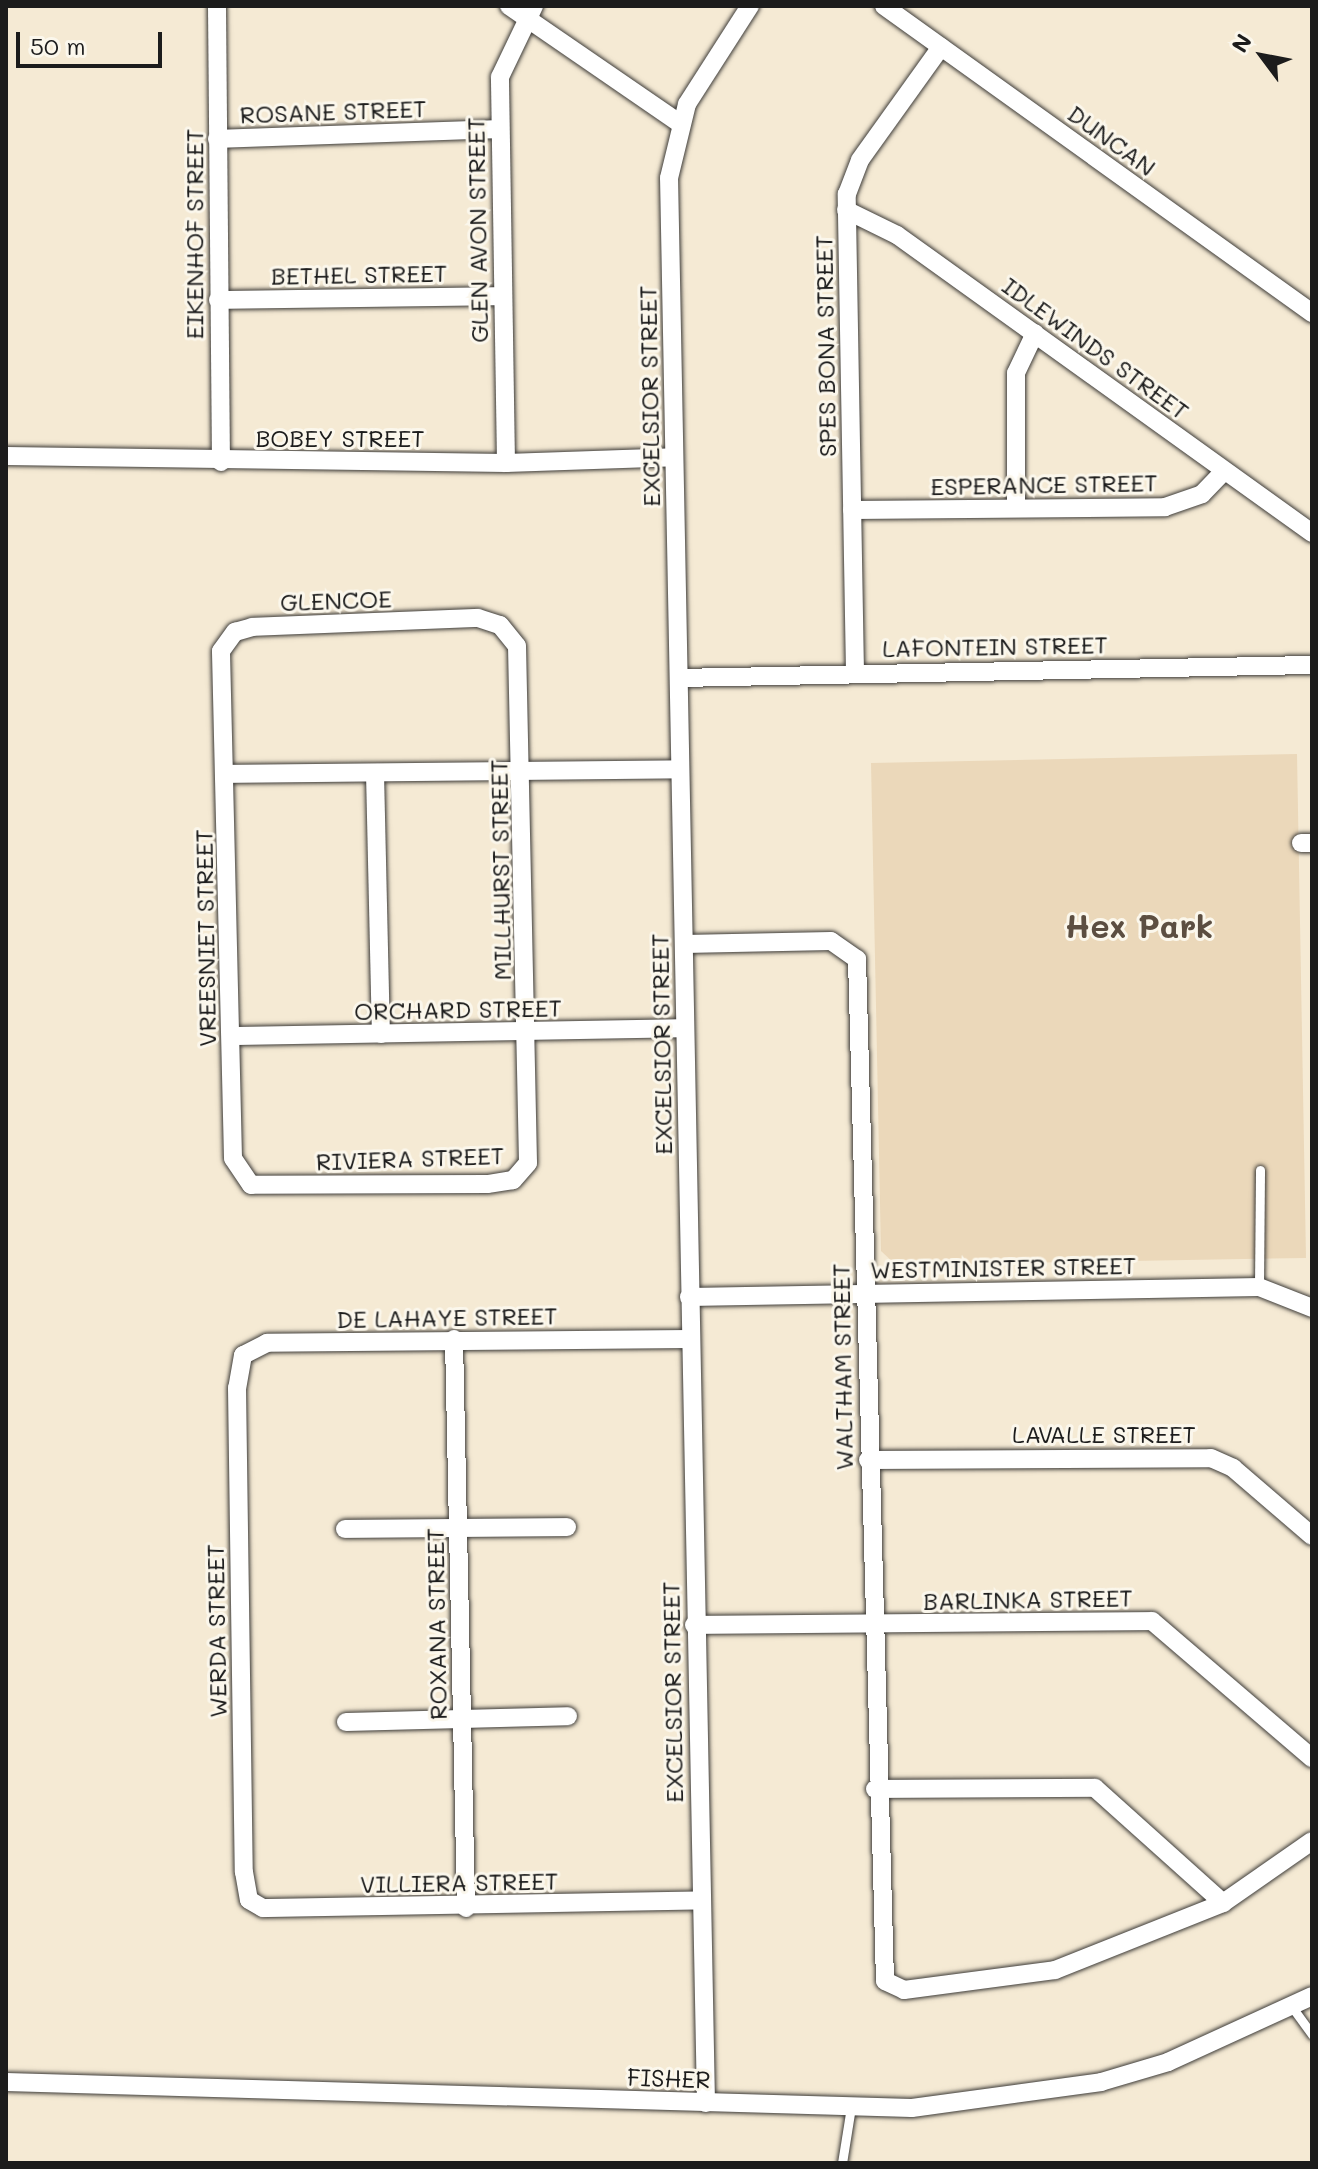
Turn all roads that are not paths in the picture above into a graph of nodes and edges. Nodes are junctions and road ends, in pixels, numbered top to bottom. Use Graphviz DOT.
graph roads {
  1 [pos="217,6"];
  2 [pos="509,6"];
  3 [pos="750,6"];
  4 [pos="884,6"];
  5 [pos="530,12"];
  6 [pos="941,47"];
  7 [pos="679,123"];
  8 [pos="499,129"];
  9 [pos="217,139"];
  10 [pos="846,210"];
  11 [pos="502,296"];
  12 [pos="218,300"];
  13 [pos="1312,313"];
  14 [pos="1035,333"];
  15 [pos="6,456"];
  16 [pos="674,457"];
  17 [pos="221,462"];
  18 [pos="506,463"];
  19 [pos="1224,471"];
  20 [pos="1016,508"];
  21 [pos="852,510"];
  22 [pos="1312,533"];
  23 [pos="478,618"];
  24 [pos="1312,665"];
  25 [pos="220,666"];
  26 [pos="855,673"];
  27 [pos="679,678"];
  28 [pos="524,768"];
  29 [pos="680,769"];
  30 [pos="375,773"];
  31 [pos="225,774"];
  32 [pos="684,944"];
  33 [pos="685,1028"];
  34 [pos="526,1032"];
  35 [pos="381,1034"];
  36 [pos="231,1036"];
  37 [pos="529,1144"];
  38 [pos="1260,1170"];
  39 [pos="267,1187"];
  40 [pos="1259,1287"];
  41 [pos="865,1293"];
  42 [pos="689,1297"];
  43 [pos="1312,1308"];
  44 [pos="454,1339"];
  45 [pos="689,1339"];
  46 [pos="237,1388"];
  47 [pos="868,1460"];
  48 [pos="458,1525"];
  49 [pos="567,1527"];
  50 [pos="345,1529"];
  51 [pos="1312,1536"];
  52 [pos="694,1625"];
  53 [pos="871,1625"];
  54 [pos="568,1716"];
  55 [pos="461,1718"];
  56 [pos="346,1722"];
  57 [pos="1312,1758"];
  58 [pos="875,1789"];
  59 [pos="1312,1841"];
  60 [pos="244,1872"];
  61 [pos="701,1900"];
  62 [pos="1223,1903"];
  63 [pos="466,1908"];
  64 [pos="1312,1996"];
  65 [pos="1292,2007"];
  66 [pos="1312,2035"];
  67 [pos="6,2082"];
  68 [pos="706,2103"];
  69 [pos="851,2107"];
  70 [pos="844,2160"];
  71 [pos="856,2163"];
  1 -- 9 [label="street, EIKENHOF STREET"];
  2 -- 5 [label="street"];
  3 -- 7 [label="street, EXCELSIOR STREET"];
  4 -- 6 [label="street, DUNCAN"];
  5 -- 7 [label="street"];
  5 -- 8 [label="street, GLEN AVON STREET"];
  6 -- 10 [label="street, SPES BONA STREET"];
  6 -- 13 [label="street, DUNCAN"];
  7 -- 16 [label="street, EXCELSIOR STREET"];
  8 -- 9 [label="street, ROSANE STREET"];
  8 -- 11 [label="street, GLEN AVON STREET"];
  9 -- 12 [label="street, EIKENHOF STREET"];
  10 -- 14 [label="street, IDLEWINDS STREET"];
  10 -- 21 [label="street, SPES BONA STREET"];
  11 -- 12 [label="street, BETHEL STREET"];
  11 -- 18 [label="street, GLEN AVON STREET"];
  12 -- 17 [label="street, EIKENHOF STREET"];
  14 -- 19 [label="street, IDLEWINDS STREET"];
  14 -- 20 [label="street"];
  15 -- 17 [label="street, BOBEY STREET"];
  16 -- 18 [label="street, BOBEY STREET"];
  16 -- 27 [label="street, EXCELSIOR STREET"];
  17 -- 18 [label="street, BOBEY STREET"];
  19 -- 20 [label="street, ESPERANCE STREET"];
  19 -- 22 [label="street, IDLEWINDS STREET"];
  20 -- 21 [label="street, ESPERANCE STREET"];
  21 -- 26 [label="street, SPES BONA STREET"];
  23 -- 25 [label="street, GLENCOE"];
  23 -- 28 [label="street, MILLHURST STREET"];
  24 -- 26 [label="street, LAFONTEIN STREET"];
  25 -- 31 [label="street, VREESNIET STREET"];
  26 -- 27 [label="street, LAFONTEIN STREET"];
  27 -- 29 [label="street, EXCELSIOR STREET"];
  28 -- 29 [label="street"];
  28 -- 30 [label="street"];
  28 -- 34 [label="street, MILLHURST STREET"];
  29 -- 32 [label="street, EXCELSIOR STREET"];
  30 -- 31 [label="street"];
  30 -- 35 [label="street"];
  31 -- 36 [label="street, VREESNIET STREET"];
  32 -- 33 [label="street, EXCELSIOR STREET"];
  32 -- 41 [label="street, WALTHAM STREET"];
  33 -- 34 [label="street, ORCHARD STREET"];
  33 -- 42 [label="street, EXCELSIOR STREET"];
  34 -- 35 [label="street, ORCHARD STREET"];
  34 -- 37 [label="street, MILLHURST STREET"];
  35 -- 36 [label="street, ORCHARD STREET"];
  36 -- 39 [label="street, VREESNIET STREET"];
  37 -- 39 [label="street, RIVIERA STREET"];
  38 -- 40 [label="lane"];
  40 -- 41 [label="street, WESTMINISTER STREET"];
  40 -- 43 [label="street, WESTMINISTER STREET"];
  41 -- 42 [label="street, WESTMINISTER STREET"];
  41 -- 47 [label="street, WALTHAM STREET"];
  42 -- 45 [label="street, EXCELSIOR STREET"];
  44 -- 45 [label="street, DE LAHAYE STREET"];
  44 -- 46 [label="street, DE LAHAYE STREET"];
  44 -- 48 [label="street, ROXANA STREET"];
  45 -- 52 [label="street, EXCELSIOR STREET"];
  46 -- 60 [label="street, WERDA STREET"];
  47 -- 51 [label="street, LAVALLE STREET"];
  47 -- 53 [label="street, WALTHAM STREET"];
  48 -- 49 [label="street"];
  48 -- 50 [label="street"];
  48 -- 55 [label="street, ROXANA STREET"];
  52 -- 53 [label="street, BARLINKA STREET"];
  52 -- 61 [label="street, EXCELSIOR STREET"];
  53 -- 57 [label="street, BARLINKA STREET"];
  53 -- 58 [label="street, WALTHAM STREET"];
  54 -- 55 [label="street"];
  55 -- 56 [label="street"];
  55 -- 63 [label="street, ROXANA STREET"];
  58 -- 62 [label="street"];
  58 -- 62 [label="street, WALTHAM STREET"];
  59 -- 62 [label="street"];
  60 -- 63 [label="street, VILLIERA STREET"];
  61 -- 63 [label="street, VILLIERA STREET"];
  61 -- 68 [label="street, EXCELSIOR STREET"];
  64 -- 65 [label="street, FISHER"];
  65 -- 66 [label="lane"];
  65 -- 69 [label="street, FISHER"];
  67 -- 68 [label="street, FISHER"];
  68 -- 69 [label="street, FISHER"];
  69 -- 70 [label="lane"];
  70 -- 71 [label="lane"];
}
